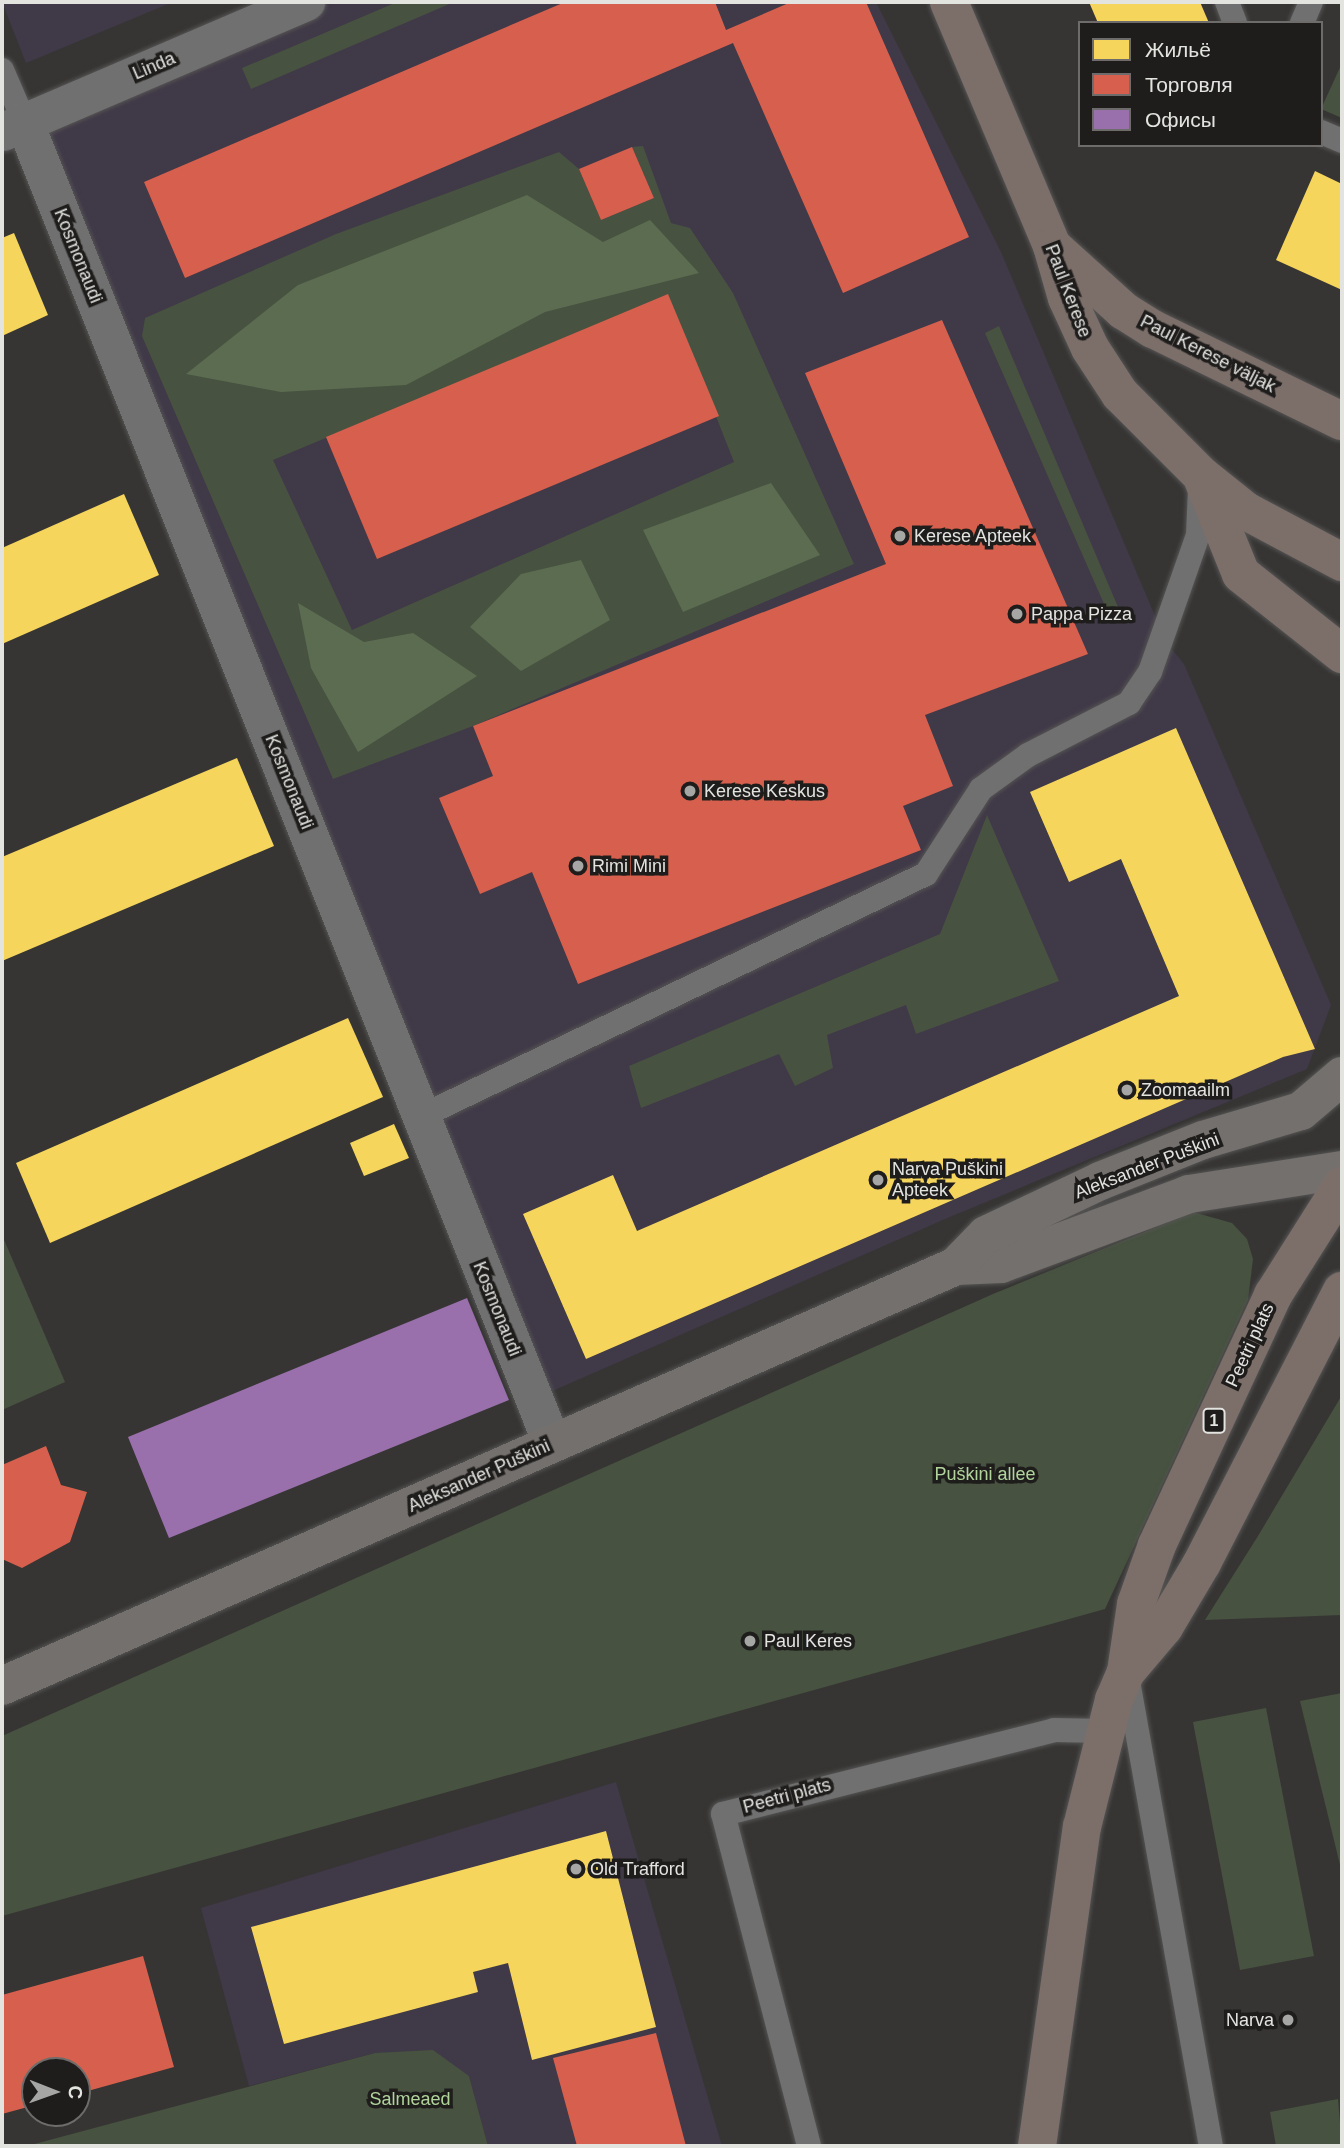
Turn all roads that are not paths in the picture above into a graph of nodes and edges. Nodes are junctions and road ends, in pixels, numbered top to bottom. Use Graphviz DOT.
graph roads {
  1 [pos="306,2"];
  2 [pos="949,2"];
  3 [pos="1227,2"];
  4 [pos="1311,2"];
  5 [pos="1234,21"];
  6 [pos="1303,21"];
  7 [pos="2,70"];
  8 [pos="13,127"];
  9 [pos="1323,133"];
  10 [pos="1342,141"];
  11 [pos="1052,246"];
  12 [pos="1342,421"];
  13 [pos="1200,475"];
  14 [pos="1342,562"];
  15 [pos="1342,654"];
  16 [pos="1342,1076"];
  17 [pos="422,1116"];
  18 [pos="1342,1170"];
  19 [pos="1342,1186"];
  20 [pos="956,1266"];
  21 [pos="1342,1290"];
  22 [pos="552,1443"];
  23 [pos="1126,1672"];
  24 [pos="2,1686"];
  25 [pos="1104,1731"];
  26 [pos="809,2146"];
  27 [pos="1037,2146"];
  28 [pos="1211,2146"];
  1 -- 8 [label="street, Linda"];
  2 -- 11 [label="highway, Paul Kerese"];
  3 -- 5 [label="lane"];
  4 -- 6 [label="lane"];
  7 -- 8 [label="lane"];
  8 -- 17 [label="street, Kosmonaudi"];
  9 -- 10 [label="lane"];
  11 -- 12 [label="highway, Paul Kerese väljak"];
  11 -- 13 [label="highway, Paul Kerese"];
  13 -- 14 [label="highway, Paul Kerese"];
  13 -- 15 [label="highway"];
  13 -- 17 [label="lane"];
  16 -- 20 [label="street, Aleksander Puškini"];
  17 -- 22 [label="street, Kosmonaudi"];
  18 -- 20 [label="street, Aleksander Puškini"];
  19 -- 23 [label="highway, Peetri plats / 1"];
  20 -- 22 [label="street, Aleksander Puškini"];
  21 -- 23 [label="highway, Peetri plats / 1"];
  22 -- 24 [label="street, Aleksander Puškini"];
  23 -- 25 [label="highway, Peetri plats / 1"];
  23 -- 28 [label="lane"];
  25 -- 26 [label="lane, Peetri plats"];
  25 -- 27 [label="highway, Peetri plats / 1"];
}
